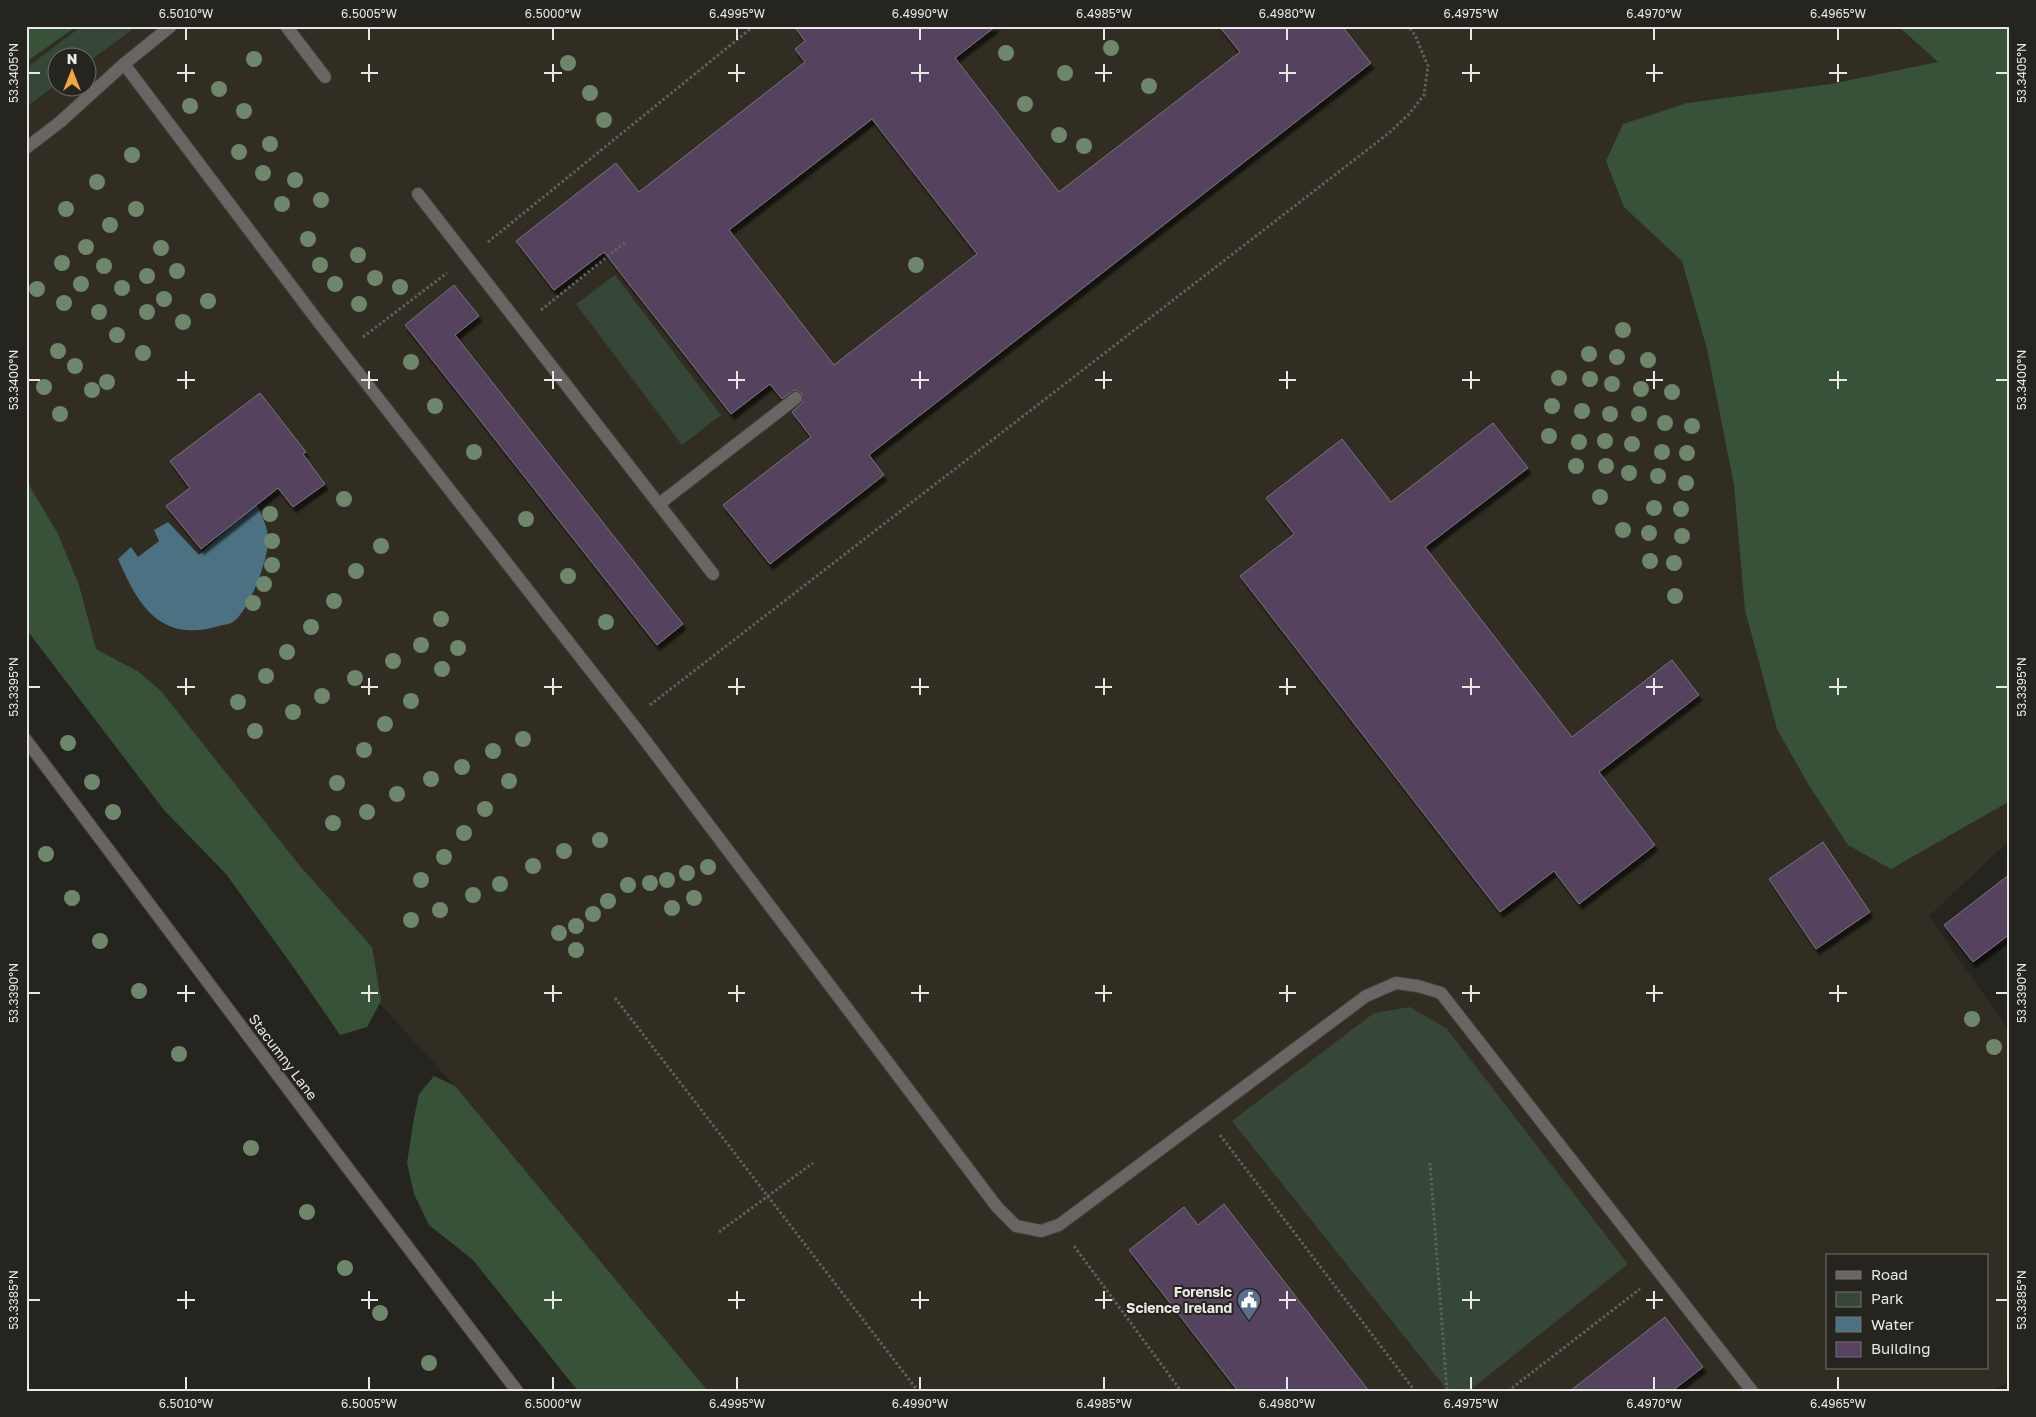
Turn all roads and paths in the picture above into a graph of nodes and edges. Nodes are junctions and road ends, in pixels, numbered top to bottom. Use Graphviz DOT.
graph roads {
  1 [pos="171,26"];
  2 [pos="286,26"];
  3 [pos="754,26"];
  4 [pos="1408,26"];
  5 [pos="124,64"];
  6 [pos="325,77"];
  7 [pos="26,148"];
  8 [pos="418,194"];
  9 [pos="627,241"];
  10 [pos="468,257"];
  11 [pos="521,326"];
  12 [pos="342,353"];
  13 [pos="796,398"];
  14 [pos="659,504"];
  15 [pos="713,574"];
  16 [pos="630,721"];
  17 [pos="26,740"];
  18 [pos="615,998"];
  19 [pos="1205,1115"];
  20 [pos="813,1163"];
  21 [pos="1430,1163"];
  22 [pos="767,1196"];
  23 [pos="1058,1224"];
  24 [pos="719,1232"];
  25 [pos="1660,1273"];
  26 [pos="517,1391"];
  27 [pos="918,1391"];
  28 [pos="1180,1391"];
  29 [pos="1415,1391"];
  30 [pos="1446,1391"];
  31 [pos="1508,1391"];
  32 [pos="1752,1391"];
  1 -- 5 [label="street"];
  2 -- 6 [label="street"];
  3 -- 10 [label="path"];
  4 -- 16 [label="path"];
  5 -- 7 [label="street"];
  5 -- 12 [label="street"];
  8 -- 10 [label="street"];
  9 -- 11 [label="path"];
  10 -- 11 [label="street"];
  10 -- 12 [label="path"];
  11 -- 14 [label="street"];
  12 -- 16 [label="street"];
  13 -- 14 [label="street"];
  14 -- 15 [label="street"];
  16 -- 23 [label="street"];
  17 -- 26 [label="street, Stacumny Lane"];
  18 -- 22 [label="path"];
  19 -- 23 [label="street"];
  19 -- 25 [label="street"];
  19 -- 29 [label="path"];
  20 -- 22 [label="path"];
  21 -- 30 [label="path"];
  22 -- 24 [label="path"];
  22 -- 27 [label="path"];
  23 -- 28 [label="path"];
  25 -- 31 [label="path"];
  25 -- 32 [label="street"];
}
